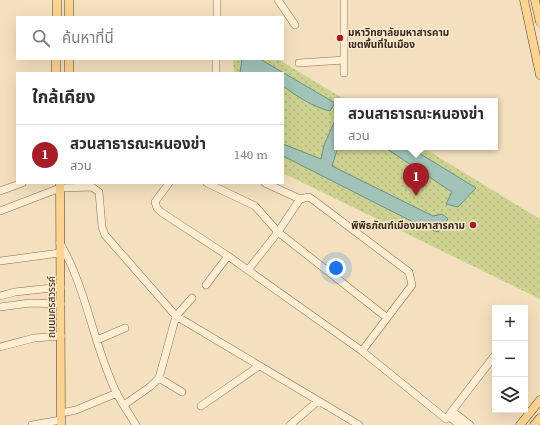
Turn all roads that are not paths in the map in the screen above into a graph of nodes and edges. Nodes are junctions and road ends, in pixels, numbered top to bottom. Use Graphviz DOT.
graph roads {
  1 [pos="57,0"];
  2 [pos="69,0"];
  3 [pos="217,0"];
  4 [pos="278,0"];
  5 [pos="344,0"];
  6 [pos="524,0"];
  7 [pos="535,0"];
  8 [pos="57,16"];
  9 [pos="69,16"];
  10 [pos="217,16"];
  11 [pos="540,22"];
  12 [pos="295,25"];
  13 [pos="56,60"];
  14 [pos="69,60"];
  15 [pos="216,60"];
  16 [pos="344,60"];
  17 [pos="299,63"];
  18 [pos="539,64"];
  19 [pos="56,72"];
  20 [pos="69,72"];
  21 [pos="216,72"];
  22 [pos="344,73"];
  23 [pos="540,75"];
  24 [pos="19,184"];
  25 [pos="168,184"];
  26 [pos="209,184"];
  27 [pos="267,184"];
  28 [pos="60,185"];
  29 [pos="0,191"];
  30 [pos="300,199"];
  31 [pos="0,211"];
  32 [pos="278,232"];
  33 [pos="60,243"];
  34 [pos="60,253"];
  35 [pos="228,256"];
  36 [pos="0,261"];
  37 [pos="248,270"];
  38 [pos="206,285"];
  39 [pos="61,287"];
  40 [pos="0,296"];
  41 [pos="192,298"];
  42 [pos="61,304"];
  43 [pos="0,307"];
  44 [pos="176,316"];
  45 [pos="386,317"];
  46 [pos="125,328"];
  47 [pos="61,336"];
  48 [pos="97,340"];
  49 [pos="0,347"];
  50 [pos="362,351"];
  51 [pos="492,359"];
  52 [pos="259,366"];
  53 [pos="159,378"];
  54 [pos="182,392"];
  55 [pos="117,393"];
  56 [pos="540,400"];
  57 [pos="318,401"];
  58 [pos="124,405"];
  59 [pos="201,406"];
  60 [pos="450,414"];
  61 [pos="540,418"];
  62 [pos="61,419"];
  63 [pos="354,424"];
  64 [pos="32,425"];
  65 [pos="136,425"];
  66 [pos="290,425"];
  67 [pos="460,425"];
  68 [pos="470,425"];
  69 [pos="520,425"];
  70 [pos="534,425"];
  1 -- 8 [label="main road"];
  2 -- 9 [label="main road"];
  3 -- 10 [label="street"];
  4 -- 12 [label="street"];
  5 -- 16 [label="street"];
  6 -- 18 [label="main road"];
  7 -- 11 [label="main road"];
  13 -- 19 [label="main road"];
  14 -- 20 [label="main road"];
  15 -- 21 [label="street"];
  16 -- 17 [label="street"];
  16 -- 22 [label="street"];
  18 -- 23 [label="main road"];
  24 -- 29 [label="street"];
  25 -- 35 [label="street"];
  26 -- 32 [label="street"];
  27 -- 30 [label="street"];
  28 -- 31 [label="street"];
  28 -- 33 [label="main road, ถนนนครสวรรค์"];
  28 -- 44 [label="street"];
  30 -- 32 [label="street"];
  30 -- 45 [label="street"];
  32 -- 37 [label="street"];
  32 -- 45 [label="street"];
  33 -- 34 [label="main road, ถนนนครสวรรค์"];
  33 -- 48 [label="street"];
  34 -- 36 [label="street"];
  34 -- 39 [label="main road, ถนนนครสวรรค์"];
  35 -- 37 [label="street"];
  35 -- 38 [label="street"];
  37 -- 50 [label="street"];
  39 -- 40 [label="street"];
  39 -- 42 [label="main road, ถนนนครสวรรค์"];
  41 -- 44 [label="street"];
  42 -- 43 [label="street"];
  42 -- 47 [label="main road, ถนนนครสวรรค์"];
  44 -- 52 [label="street"];
  44 -- 53 [label="street"];
  45 -- 50 [label="street"];
  46 -- 48 [label="street"];
  47 -- 49 [label="street"];
  47 -- 62 [label="main road, ถนนนครสวรรค์"];
  48 -- 55 [label="street"];
  50 -- 60 [label="street"];
  51 -- 60 [label="street"];
  52 -- 57 [label="street"];
  52 -- 59 [label="street"];
  53 -- 54 [label="street"];
  53 -- 58 [label="street"];
  55 -- 58 [label="street"];
  55 -- 62 [label="street"];
  56 -- 69 [label="main road"];
  57 -- 63 [label="street"];
  57 -- 66 [label="street"];
  58 -- 65 [label="street"];
  60 -- 67 [label="street"];
  60 -- 68 [label="street"];
  61 -- 70 [label="main road"];
  62 -- 64 [label="street"];
}
